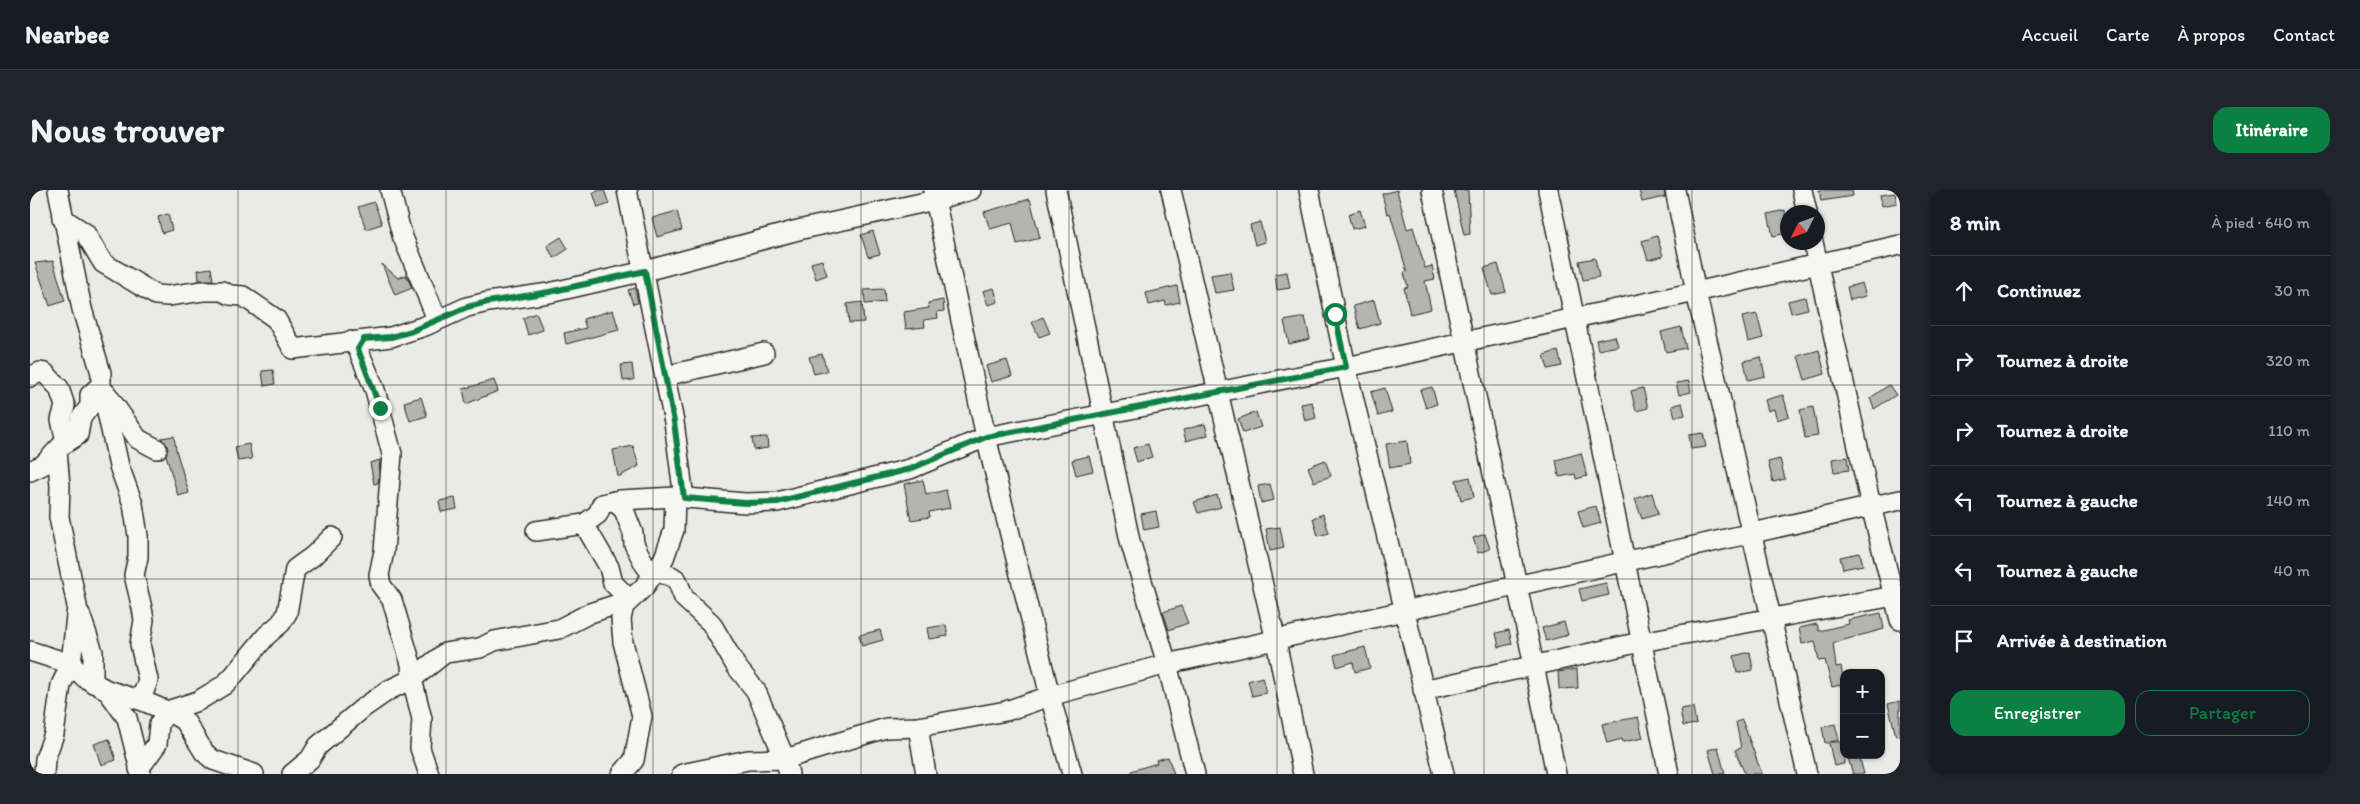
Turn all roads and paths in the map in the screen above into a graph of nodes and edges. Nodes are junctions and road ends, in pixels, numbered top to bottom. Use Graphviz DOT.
graph roads {
  1 [pos="58,190"];
  2 [pos="390,190"];
  3 [pos="627,190"];
  4 [pos="971,190"];
  5 [pos="1056,190"];
  6 [pos="1171,190"];
  7 [pos="1309,190"];
  8 [pos="1432,190"];
  9 [pos="1548,190"];
  10 [pos="1675,190"];
  11 [pos="1802,190"];
  12 [pos="934,195"];
  13 [pos="1805,205"];
  14 [pos="62,218"];
  15 [pos="1900,245"];
  16 [pos="1815,250"];
  17 [pos="1818,264"];
  18 [pos="645,271"];
  19 [pos="1696,292"];
  20 [pos="1575,318"];
  21 [pos="437,319"];
  22 [pos="1463,342"];
  23 [pos="357,343"];
  24 [pos="764,353"];
  25 [pos="1346,367"];
  26 [pos="665,376"];
  27 [pos="30,377"];
  28 [pos="101,385"];
  29 [pos="1219,392"];
  30 [pos="1105,414"];
  31 [pos="986,437"];
  32 [pos="61,447"];
  33 [pos="157,449"];
  34 [pos="30,471"];
  35 [pos="680,498"];
  36 [pos="1900,500"];
  37 [pos="620,504"];
  38 [pos="1871,506"];
  39 [pos="584,524"];
  40 [pos="536,531"];
  41 [pos="1752,531"];
  42 [pos="332,537"];
  43 [pos="1624,560"];
  44 [pos="656,572"];
  45 [pos="1518,585"];
  46 [pos="1898,596"];
  47 [pos="630,600"];
  48 [pos="77,606"];
  49 [pos="1404,611"];
  50 [pos="1772,619"];
  51 [pos="1900,620"];
  52 [pos="1276,641"];
  53 [pos="1641,642"];
  54 [pos="30,651"];
  55 [pos="71,664"];
  56 [pos="1167,664"];
  57 [pos="1535,667"];
  58 [pos="412,679"];
  59 [pos="100,686"];
  60 [pos="1423,690"];
  61 [pos="1050,696"];
  62 [pos="141,700"];
  63 [pos="167,711"];
  64 [pos="918,727"];
  65 [pos="787,767"];
  66 [pos="140,771"];
  67 [pos="295,773"];
  68 [pos="44,774"];
  69 [pos="254,774"];
  70 [pos="429,774"];
  71 [pos="622,774"];
  72 [pos="682,774"];
  73 [pos="926,774"];
  74 [pos="1072,774"];
  75 [pos="1195,774"];
  76 [pos="1303,774"];
  77 [pos="1444,774"];
  78 [pos="1556,774"];
  79 [pos="1669,774"];
  80 [pos="1807,774"];
  1 -- 14 [label="street"];
  2 -- 21 [label="street"];
  3 -- 18 [label="street"];
  4 -- 12 [label="street"];
  5 -- 30 [label="street"];
  6 -- 29 [label="street"];
  7 -- 25 [label="street"];
  8 -- 22 [label="street"];
  9 -- 20 [label="street"];
  10 -- 19 [label="street"];
  11 -- 13 [label="street"];
  12 -- 18 [label="street"];
  12 -- 31 [label="street"];
  14 -- 23 [label="street"];
  14 -- 28 [label="street"];
  15 -- 17 [label="street"];
  16 -- 17 [label="street"];
  17 -- 19 [label="street"];
  17 -- 38 [label="street"];
  18 -- 21 [label="street"];
  18 -- 26 [label="street"];
  19 -- 20 [label="street"];
  19 -- 41 [label="street"];
  20 -- 22 [label="street"];
  20 -- 43 [label="street"];
  21 -- 23 [label="street"];
  22 -- 25 [label="street"];
  22 -- 45 [label="street"];
  23 -- 58 [label="street"];
  24 -- 26 [label="street"];
  25 -- 29 [label="street"];
  25 -- 49 [label="street"];
  26 -- 35 [label="street"];
  27 -- 32 [label="street"];
  28 -- 32 [label="street"];
  28 -- 33 [label="street"];
  28 -- 62 [label="street"];
  29 -- 30 [label="street"];
  29 -- 52 [label="street"];
  30 -- 31 [label="street"];
  30 -- 56 [label="street"];
  31 -- 35 [label="street"];
  31 -- 61 [label="street"];
  32 -- 34 [label="street"];
  32 -- 48 [label="street"];
  35 -- 37 [label="street"];
  35 -- 44 [label="street"];
  36 -- 38 [label="street"];
  37 -- 39 [label="street"];
  37 -- 44 [label="street"];
  38 -- 41 [label="street"];
  38 -- 46 [label="street"];
  39 -- 40 [label="street"];
  39 -- 47 [label="street"];
  41 -- 43 [label="street"];
  41 -- 50 [label="street"];
  42 -- 63 [label="street"];
  43 -- 45 [label="street"];
  43 -- 53 [label="street"];
  44 -- 47 [label="street"];
  44 -- 65 [label="street"];
  45 -- 49 [label="street"];
  45 -- 57 [label="street"];
  46 -- 50 [label="street"];
  46 -- 51 [label="street"];
  47 -- 58 [label="street"];
  47 -- 71 [label="street"];
  48 -- 55 [label="street"];
  48 -- 59 [label="street"];
  49 -- 52 [label="street"];
  49 -- 60 [label="street"];
  50 -- 53 [label="street"];
  50 -- 80 [label="street"];
  52 -- 56 [label="street"];
  52 -- 76 [label="street"];
  53 -- 57 [label="street"];
  53 -- 79 [label="street"];
  54 -- 55 [label="street"];
  55 -- 59 [label="street"];
  55 -- 68 [label="street"];
  56 -- 61 [label="street"];
  56 -- 75 [label="street"];
  57 -- 60 [label="street"];
  57 -- 78 [label="street"];
  58 -- 67 [label="street"];
  58 -- 70 [label="street"];
  59 -- 62 [label="street"];
  59 -- 66 [label="street"];
  60 -- 77 [label="street"];
  61 -- 64 [label="street"];
  61 -- 74 [label="street"];
  62 -- 63 [label="street"];
  63 -- 66 [label="street"];
  63 -- 69 [label="street"];
  64 -- 65 [label="street"];
  64 -- 73 [label="street"];
  65 -- 72 [label="street"];
}
